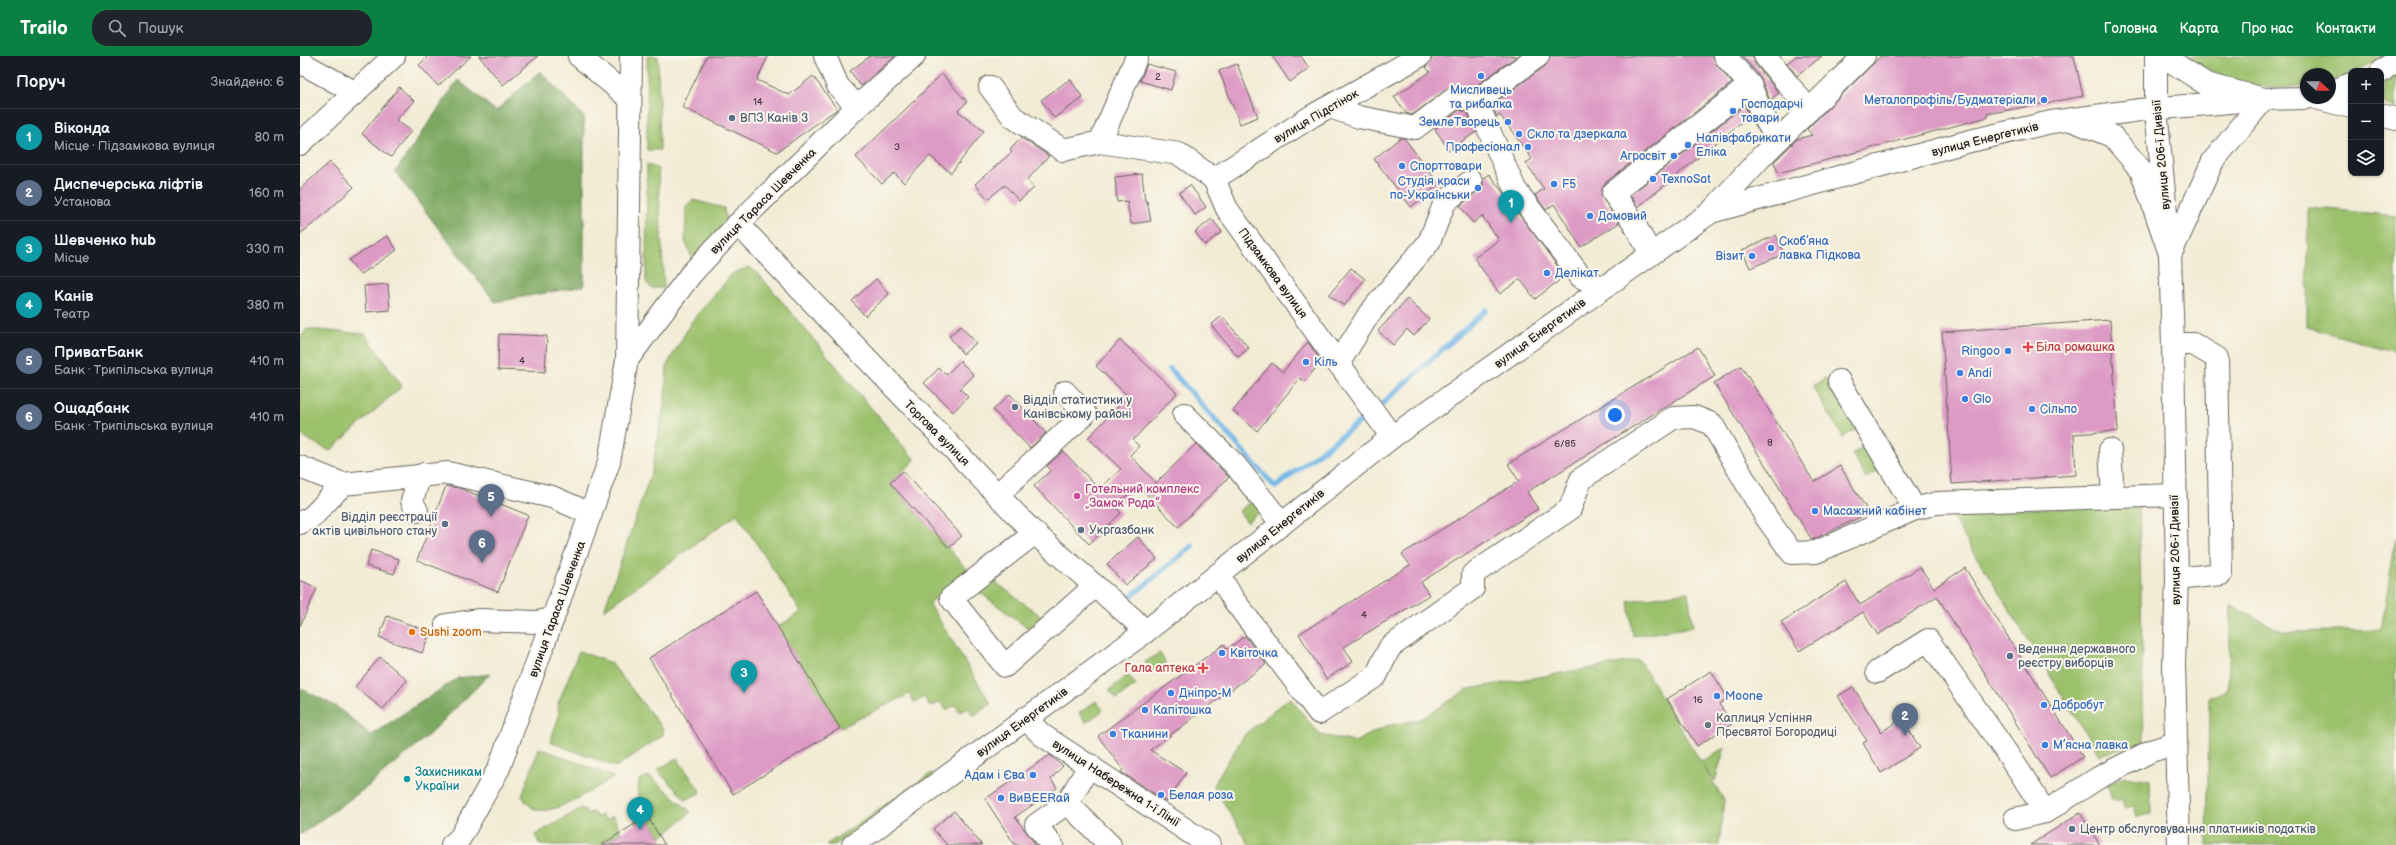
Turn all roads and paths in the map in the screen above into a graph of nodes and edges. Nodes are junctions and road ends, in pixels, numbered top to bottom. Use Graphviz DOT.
graph roads {
  1 [pos="394,56"];
  2 [pos="579,56"];
  3 [pos="631,56"];
  4 [pos="824,56"];
  5 [pos="914,56"];
  6 [pos="1137,56"];
  7 [pos="1420,56"];
  8 [pos="1538,56"];
  9 [pos="1725,56"];
  10 [pos="1765,56"];
  11 [pos="1864,56"];
  12 [pos="2156,56"];
  13 [pos="2163,56"];
  14 [pos="2396,60"];
  15 [pos="300,62"];
  16 [pos="2384,70"];
  17 [pos="1750,85"];
  18 [pos="2348,85"];
  19 [pos="990,87"];
  20 [pos="2336,90"];
  21 [pos="356,93"];
  22 [pos="629,98"];
  23 [pos="2300,98"];
  24 [pos="2264,99"];
  25 [pos="1476,101"];
  26 [pos="2336,103"];
  27 [pos="2348,106"];
  28 [pos="856,107"];
  29 [pos="1330,107"];
  30 [pos="1809,110"];
  31 [pos="2156,110"];
  32 [pos="2384,116"];
  33 [pos="2396,119"];
  34 [pos="2073,120"];
  35 [pos="1778,140"];
  36 [pos="1100,142"];
  37 [pos="300,144"];
  38 [pos="1214,179"];
  39 [pos="1471,181"];
  40 [pos="1711,212"];
  41 [pos="738,224"];
  42 [pos="1651,254"];
  43 [pos="2170,254"];
  44 [pos="1602,288"];
  45 [pos="2173,344"];
  46 [pos="627,360"];
  47 [pos="1338,364"];
  48 [pos="1839,382"];
  49 [pos="1065,392"];
  50 [pos="1184,414"];
  51 [pos="1392,437"];
  52 [pos="2110,450"];
  53 [pos="300,467"];
  54 [pos="424,474"];
  55 [pos="343,484"];
  56 [pos="998,494"];
  57 [pos="2175,495"];
  58 [pos="2113,497"];
  59 [pos="1916,509"];
  60 [pos="417,511"];
  61 [pos="591,514"];
  62 [pos="300,523"];
  63 [pos="1282,524"];
  64 [pos="1035,533"];
  65 [pos="1219,574"];
  66 [pos="2178,579"];
  67 [pos="1094,586"];
  68 [pos="553,619"];
  69 [pos="446,626"];
  70 [pos="1145,632"];
  71 [pos="1877,672"];
  72 [pos="1025,718"];
  73 [pos="2176,743"];
  74 [pos="1090,765"];
  75 [pos="1067,803"];
  76 [pos="2045,812"];
  77 [pos="2015,819"];
  78 [pos="452,845"];
  79 [pos="853,845"];
  80 [pos="1052,845"];
  81 [pos="1110,845"];
  82 [pos="1209,845"];
  83 [pos="2179,845"];
  1 -- 21 [label="street"];
  2 -- 22 [label="street"];
  3 -- 22 [label="street, вулиця Тараса Шевченка"];
  4 -- 28 [label="street"];
  5 -- 28 [label="street, вулиця Тараса Шевченка"];
  6 -- 36 [label="street"];
  7 -- 29 [label="street, вулиця Підстінок"];
  8 -- 25 [label="street"];
  9 -- 17 [label="street"];
  10 -- 30 [label="street"];
  11 -- 30 [label="street, вулиця Енергетиків"];
  12 -- 31 [label="street, вулиця 206-ї Дивізії"];
  13 -- 24 [label="street"];
  14 -- 16 [label="street"];
  15 -- 21 [label="street"];
  17 -- 35 [label="street"];
  17 -- 42 [label="street"];
  18 -- 20 [label="street"];
  19 -- 36 [label="street"];
  21 -- 37 [label="street"];
  22 -- 46 [label="street, вулиця Тараса Шевченка"];
  23 -- 24 [label="street"];
  24 -- 31 [label="street, вулиця Енергетиків"];
  24 -- 43 [label="street, вулиця 206-ї Дивізії"];
  25 -- 29 [label="street"];
  25 -- 44 [label="street"];
  26 -- 27 [label="street"];
  28 -- 41 [label="street, вулиця Тараса Шевченка"];
  29 -- 38 [label="street, вулиця Підстінок"];
  30 -- 35 [label="street, вулиця Енергетиків"];
  31 -- 34 [label="street, вулиця Енергетиків"];
  31 -- 43 [label="street, вулиця 206-ї Дивізії"];
  32 -- 33 [label="street"];
  34 -- 40 [label="street, вулиця Енергетиків"];
  34 -- 43 [label="street"];
  35 -- 40 [label="street, вулиця Енергетиків"];
  36 -- 38 [label="street"];
  38 -- 47 [label="street, Підзамкова вулиця"];
  39 -- 47 [label="street"];
  40 -- 42 [label="street, вулиця Енергетиків"];
  41 -- 46 [label="street, вулиця Тараса Шевченка"];
  41 -- 56 [label="street, Торгова вулиця"];
  42 -- 44 [label="street, вулиця Енергетиків"];
  43 -- 45 [label="street, вулиця 206-ї Дивізії"];
  44 -- 51 [label="street, вулиця Енергетиків"];
  45 -- 57 [label="street, вулиця 206-ї Дивізії"];
  45 -- 66 [label="street"];
  46 -- 61 [label="street, вулиця Тараса Шевченка"];
  47 -- 51 [label="street, Підзамкова вулиця"];
  48 -- 59 [label="street"];
  49 -- 56 [label="street"];
  50 -- 63 [label="street"];
  51 -- 63 [label="street, вулиця Енергетиків"];
  52 -- 58 [label="street"];
  53 -- 55 [label="street"];
  54 -- 55 [label="street"];
  54 -- 60 [label="street"];
  54 -- 61 [label="street"];
  55 -- 62 [label="street"];
  56 -- 64 [label="street, Торгова вулиця"];
  57 -- 58 [label="street"];
  57 -- 66 [label="street, вулиця 206-ї Дивізії"];
  58 -- 59 [label="street"];
  59 -- 65 [label="street"];
  61 -- 68 [label="street, вулиця Тараса Шевченка"];
  63 -- 65 [label="street, вулиця Енергетиків"];
  64 -- 67 [label="street, Торгова вулиця"];
  64 -- 67 [label="street"];
  65 -- 70 [label="street, вулиця Енергетиків"];
  66 -- 73 [label="street, вулиця 206-ї Дивізії"];
  67 -- 70 [label="street, Торгова вулиця"];
  68 -- 69 [label="street"];
  68 -- 78 [label="street, вулиця Тараса Шевченка"];
  70 -- 72 [label="street, вулиця Енергетиків"];
  71 -- 76 [label="street"];
  72 -- 74 [label="street, вулиця Набережна 1-ї Лінії"];
  72 -- 79 [label="street, вулиця Енергетиків"];
  73 -- 76 [label="street"];
  73 -- 83 [label="street, вулиця 206-ї Дивізії"];
  74 -- 75 [label="street"];
  74 -- 82 [label="street, вулиця Набережна 1-ї Лінії"];
  75 -- 80 [label="street"];
  75 -- 81 [label="street"];
  76 -- 77 [label="street"];
}
